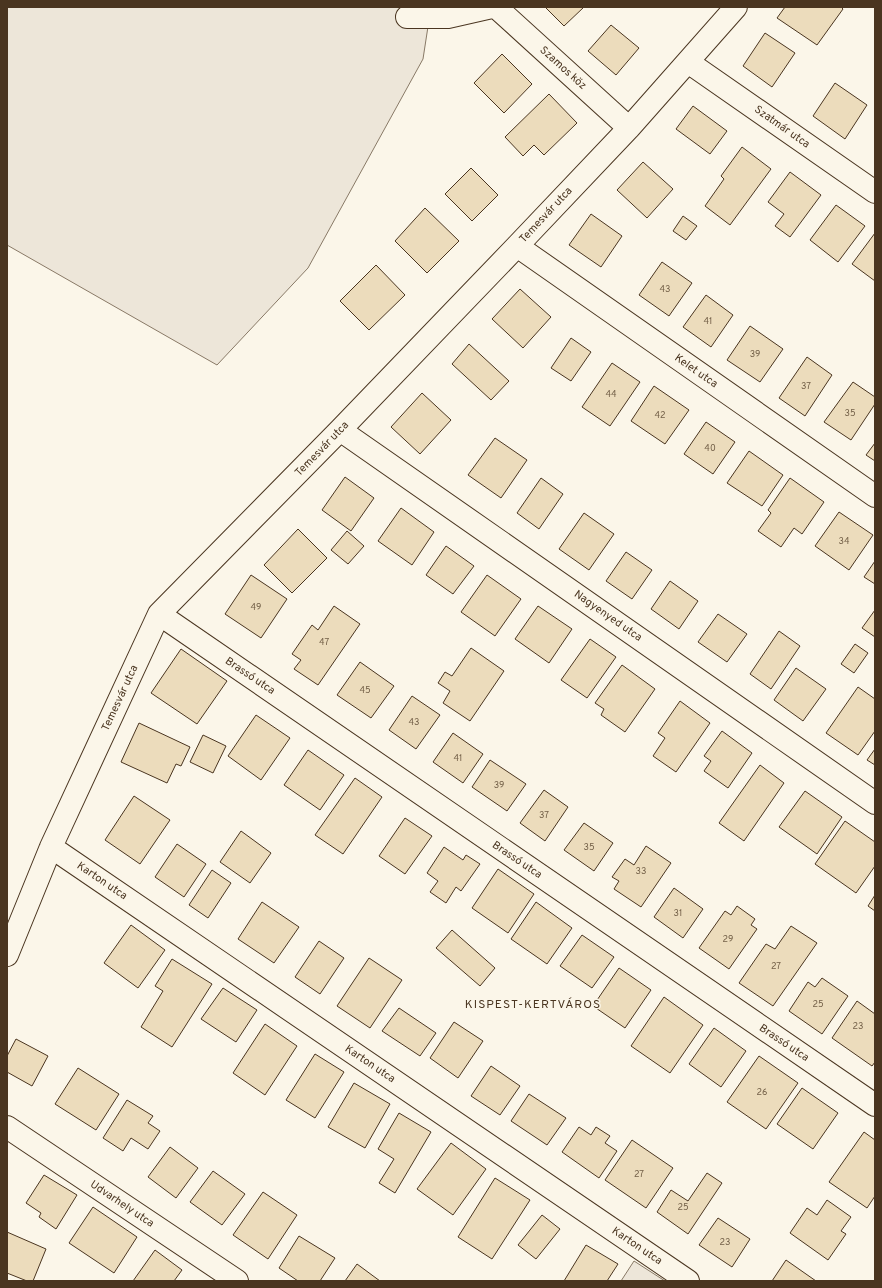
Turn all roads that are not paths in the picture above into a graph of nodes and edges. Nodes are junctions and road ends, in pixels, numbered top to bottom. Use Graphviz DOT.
graph roads {
  1 [pos="492,7"];
  2 [pos="496,7"];
  3 [pos="736,7"];
  4 [pos="406,17"];
  5 [pos="688,62"];
  6 [pos="629,128"];
  7 [pos="875,192"];
  8 [pos="517,246"];
  9 [pos="340,430"];
  10 [pos="875,496"];
  11 [pos="159,614"];
  12 [pos="875,802"];
  13 [pos="51,847"];
  14 [pos="7,955"];
  15 [pos="875,1105"];
  16 [pos="7,1127"];
  17 [pos="238,1281"];
  18 [pos="688,1281"];
  1 -- 4 [label="street"];
  2 -- 6 [label="street, Szamos köz"];
  3 -- 5 [label="street, Temesvár utca"];
  5 -- 6 [label="street, Temesvár utca"];
  5 -- 7 [label="street, Szatmár utca"];
  6 -- 8 [label="street, Temesvár utca"];
  8 -- 9 [label="street, Temesvár utca"];
  8 -- 10 [label="street, Kelet utca"];
  9 -- 11 [label="street, Temesvár utca"];
  9 -- 12 [label="street, Nagyenyed utca"];
  11 -- 13 [label="street, Temesvár utca"];
  11 -- 15 [label="street, Brassó utca"];
  13 -- 14 [label="street, Temesvár utca"];
  13 -- 18 [label="street, Karton utca"];
  16 -- 17 [label="street, Udvarhely utca"];
}
